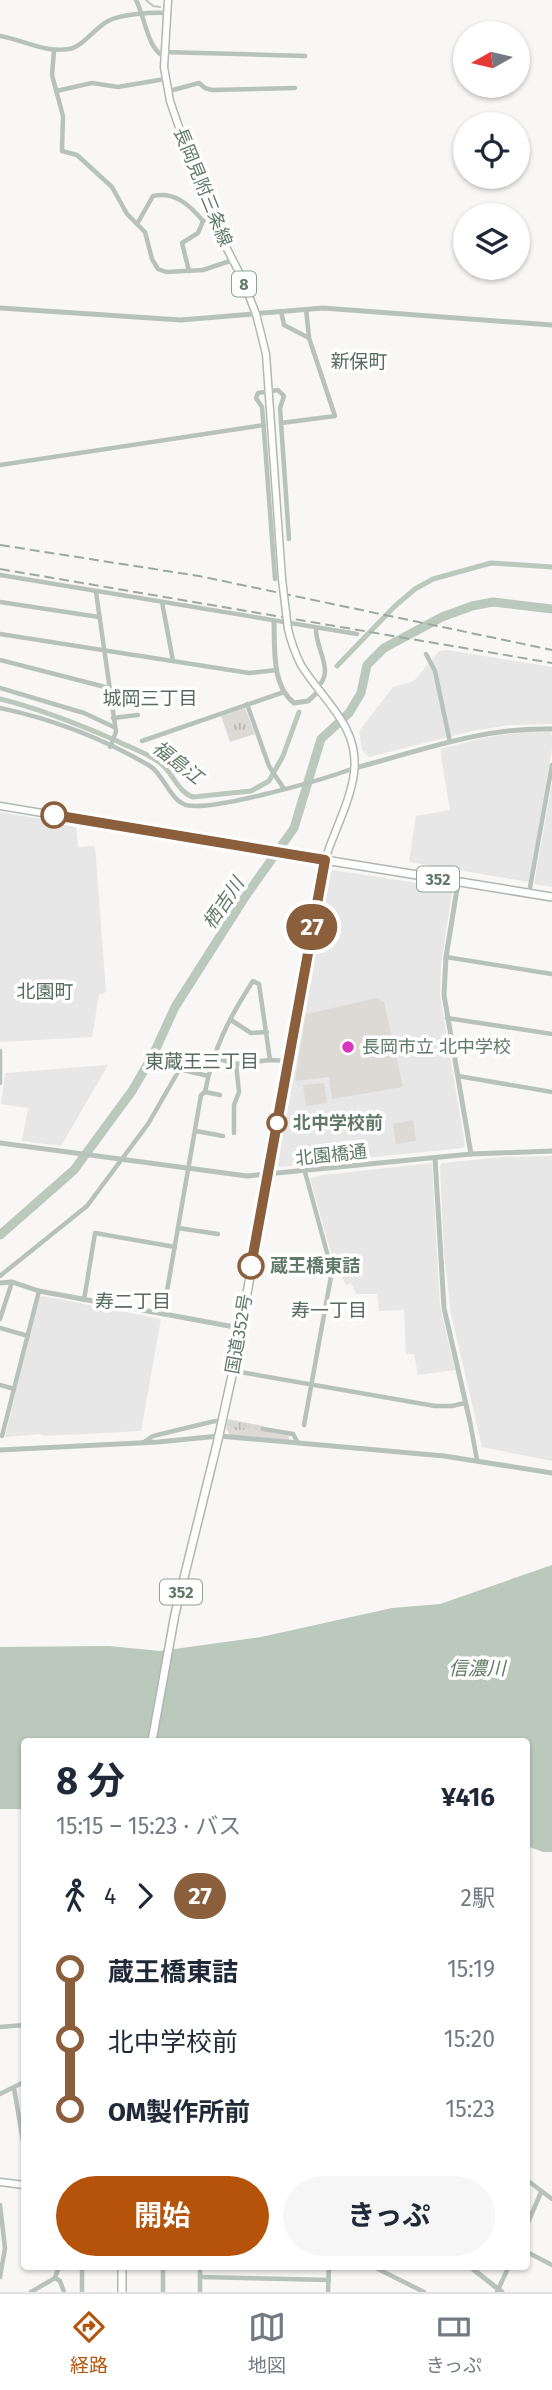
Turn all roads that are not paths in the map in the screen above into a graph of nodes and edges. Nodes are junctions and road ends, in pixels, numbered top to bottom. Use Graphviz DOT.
graph roads {
  1 [pos="136,0"];
  2 [pos="169,0"];
  3 [pos="167,13"];
  4 [pos="143,14"];
  5 [pos="0,36"];
  6 [pos="54,51"];
  7 [pos="163,54"];
  8 [pos="305,56"];
  9 [pos="165,79"];
  10 [pos="295,88"];
  11 [pos="56,91"];
  12 [pos="168,91"];
  13 [pos="212,217"];
  14 [pos="203,221"];
  15 [pos="137,224"];
  16 [pos="233,260"];
  17 [pos="189,271"];
  18 [pos="0,308"];
  19 [pos="306,309"];
  20 [pos="281,311"];
  21 [pos="256,314"];
  22 [pos="552,325"];
  23 [pos="309,338"];
  24 [pos="270,391"];
  25 [pos="281,423"];
  26 [pos="264,425"];
  27 [pos="0,466"];
  28 [pos="289,539"];
  29 [pos="0,575"];
  30 [pos="278,579"];
  31 [pos="96,592"];
  32 [pos="0,602"];
  33 [pos="162,602"];
  34 [pos="100,617"];
  35 [pos="274,621"];
  36 [pos="316,628"];
  37 [pos="0,634"];
  38 [pos="357,634"];
  39 [pos="104,650"];
  40 [pos="426,654"];
  41 [pos="0,660"];
  42 [pos="173,661"];
  43 [pos="277,670"];
  44 [pos="0,688"];
  45 [pos="109,688"];
  46 [pos="318,688"];
  47 [pos="284,692"];
  48 [pos="247,704"];
  49 [pos="0,708"];
  50 [pos="138,715"];
  51 [pos="113,718"];
  52 [pos="114,727"];
  53 [pos="552,729"];
  54 [pos="142,741"];
  55 [pos="450,742"];
  56 [pos="111,746"];
  57 [pos="552,765"];
  58 [pos="355,768"];
  59 [pos="287,788"];
  60 [pos="0,806"];
  61 [pos="325,860"];
  62 [pos="458,883"];
  63 [pos="529,894"];
  64 [pos="552,897"];
  65 [pos="446,957"];
  66 [pos="552,974"];
  67 [pos="446,1017"];
  68 [pos="231,1020"];
  69 [pos="267,1032"];
  70 [pos="552,1034"];
  71 [pos="0,1051"];
  72 [pos="213,1057"];
  73 [pos="270,1060"];
  74 [pos="289,1061"];
  75 [pos="236,1064"];
  76 [pos="208,1076"];
  77 [pos="457,1076"];
  78 [pos="0,1083"];
  79 [pos="205,1092"];
  80 [pos="552,1092"];
  81 [pos="220,1095"];
  82 [pos="196,1131"];
  83 [pos="234,1133"];
  84 [pos="223,1136"];
  85 [pos="0,1143"];
  86 [pos="552,1151"];
  87 [pos="471,1154"];
  88 [pos="435,1158"];
  89 [pos="121,1160"];
  90 [pos="189,1169"];
  91 [pos="305,1172"];
  92 [pos="268,1175"];
  93 [pos="178,1228"];
  94 [pos="218,1234"];
  95 [pos="175,1247"];
  96 [pos="0,1276"];
  97 [pos="12,1282"];
  98 [pos="0,1283"];
  99 [pos="38,1291"];
  100 [pos="84,1300"];
  101 [pos="163,1315"];
  102 [pos="0,1319"];
  103 [pos="0,1328"];
  104 [pos="240,1328"];
  105 [pos="28,1336"];
  106 [pos="233,1371"];
  107 [pos="311,1384"];
  108 [pos="0,1385"];
  109 [pos="14,1389"];
  110 [pos="465,1403"];
  111 [pos="215,1421"];
  112 [pos="470,1422"];
  113 [pos="304,1425"];
  114 [pos="263,1429"];
  115 [pos="2,1436"];
  116 [pos="218,1440"];
  117 [pos="144,1442"];
  118 [pos="298,1443"];
  119 [pos="0,1450"];
  120 [pos="477,1460"];
  121 [pos="552,1473"];
  122 [pos="153,1738"];
  123 [pos="21,2025"];
  124 [pos="0,2027"];
  125 [pos="21,2084"];
  126 [pos="14,2088"];
  127 [pos="0,2094"];
  128 [pos="21,2129"];
  129 [pos="0,2182"];
  130 [pos="530,2183"];
  131 [pos="21,2184"];
  132 [pos="541,2192"];
  133 [pos="552,2200"];
  134 [pos="0,2205"];
  135 [pos="530,2216"];
  136 [pos="530,2254"];
  137 [pos="552,2265"];
  138 [pos="58,2270"];
  139 [pos="82,2270"];
  140 [pos="122,2270"];
  141 [pos="163,2270"];
  142 [pos="200,2270"];
  143 [pos="329,2270"];
  144 [pos="380,2270"];
  145 [pos="474,2270"];
  146 [pos="507,2270"];
  147 [pos="0,2277"];
  148 [pos="200,2277"];
  149 [pos="55,2278"];
  150 [pos="328,2280"];
  151 [pos="499,2291"];
  152 [pos="31,2292"];
  153 [pos="64,2292"];
  154 [pos="82,2292"];
  155 [pos="122,2292"];
  156 [pos="163,2292"];
  157 [pos="201,2292"];
  158 [pos="328,2292"];
  159 [pos="424,2292"];
  1 -- 4 [label="street"];
  2 -- 3 [label="main road, 長岡見附三条線 / 8"];
  3 -- 4 [label="street"];
  3 -- 7 [label="main road, 長岡見附三条線 / 8"];
  4 -- 6 [label="street"];
  4 -- 7 [label="street"];
  5 -- 6 [label="street"];
  6 -- 11 [label="street"];
  7 -- 8 [label="street"];
  7 -- 9 [label="main road, 長岡見附三条線 / 8"];
  9 -- 11 [label="street"];
  9 -- 12 [label="main road, 長岡見附三条線 / 8"];
  10 -- 12 [label="street"];
  11 -- 15 [label="street"];
  12 -- 13 [label="main road, 長岡見附三条線 / 8"];
  13 -- 14 [label="street"];
  13 -- 16 [label="main road, 長岡見附三条線 / 8"];
  14 -- 15 [label="street"];
  14 -- 17 [label="street"];
  15 -- 17 [label="street"];
  16 -- 17 [label="street"];
  16 -- 21 [label="main road, 長岡見附三条線 / 8"];
  18 -- 21 [label="street"];
  19 -- 20 [label="street"];
  19 -- 22 [label="street"];
  19 -- 23 [label="street"];
  20 -- 21 [label="street"];
  20 -- 23 [label="street"];
  21 -- 24 [label="main road, 長岡見附三条線 / 8"];
  23 -- 25 [label="street"];
  24 -- 25 [label="street"];
  24 -- 26 [label="street"];
  24 -- 30 [label="main road, 長岡見附三条線 / 8"];
  25 -- 28 [label="street"];
  26 -- 27 [label="street"];
  26 -- 30 [label="street"];
  29 -- 31 [label="street"];
  30 -- 46 [label="main road, 8, bridge"];
  31 -- 33 [label="street"];
  31 -- 34 [label="street"];
  32 -- 34 [label="street"];
  33 -- 35 [label="street"];
  33 -- 42 [label="street"];
  34 -- 39 [label="street"];
  35 -- 36 [label="street"];
  35 -- 43 [label="street"];
  36 -- 38 [label="street"];
  36 -- 46 [label="street"];
  37 -- 39 [label="street"];
  39 -- 42 [label="street"];
  39 -- 45 [label="street"];
  40 -- 55 [label="street"];
  41 -- 45 [label="street"];
  42 -- 43 [label="street"];
  43 -- 47 [label="street"];
  44 -- 52 [label="street"];
  45 -- 51 [label="street"];
  46 -- 47 [label="street"];
  46 -- 58 [label="main road, 8"];
  47 -- 48 [label="street"];
  48 -- 54 [label="street"];
  48 -- 59 [label="street"];
  49 -- 56 [label="street"];
  50 -- 51 [label="street"];
  51 -- 52 [label="street"];
  52 -- 56 [label="street"];
  53 -- 55 [label="street"];
  55 -- 58 [label="street"];
  56 -- 59 [label="street"];
  57 -- 63 [label="street"];
  58 -- 59 [label="street"];
  58 -- 61 [label="main road, 8"];
  60 -- 61 [label="main road"];
  61 -- 62 [label="highway, 352"];
  61 -- 74 [label="highway, 国道352号 / 352"];
  62 -- 63 [label="highway, 352"];
  62 -- 65 [label="street"];
  63 -- 64 [label="highway, 352"];
  65 -- 66 [label="street"];
  65 -- 67 [label="street"];
  67 -- 70 [label="street"];
  67 -- 77 [label="street"];
  68 -- 69 [label="street"];
  68 -- 69 [label="street"];
  68 -- 72 [label="street"];
  69 -- 73 [label="street"];
  71 -- 78 [label="street"];
  72 -- 75 [label="street"];
  72 -- 76 [label="street"];
  73 -- 74 [label="street"];
  73 -- 75 [label="street"];
  74 -- 92 [label="highway, 国道352号 / 352"];
  75 -- 83 [label="street"];
  76 -- 79 [label="street"];
  76 -- 89 [label="street"];
  77 -- 80 [label="street"];
  77 -- 87 [label="street"];
  79 -- 81 [label="street"];
  79 -- 82 [label="street"];
  82 -- 84 [label="street"];
  82 -- 90 [label="street"];
  85 -- 89 [label="street, 北園橋通"];
  86 -- 87 [label="street, 北園橋通"];
  87 -- 88 [label="street, 北園橋通"];
  88 -- 91 [label="street, 北園橋通"];
  88 -- 110 [label="street"];
  89 -- 90 [label="street, 北園橋通"];
  89 -- 96 [label="street"];
  90 -- 92 [label="street, 北園橋通"];
  90 -- 93 [label="street"];
  91 -- 92 [label="street, 北園橋通"];
  91 -- 107 [label="street"];
  92 -- 104 [label="highway, 国道352号 / 352"];
  93 -- 94 [label="street"];
  93 -- 95 [label="street"];
  95 -- 100 [label="street"];
  95 -- 101 [label="street"];
  97 -- 98 [label="street"];
  97 -- 99 [label="street"];
  97 -- 102 [label="street"];
  99 -- 100 [label="street"];
  99 -- 105 [label="street"];
  100 -- 101 [label="street"];
  101 -- 104 [label="street"];
  103 -- 105 [label="street"];
  104 -- 106 [label="highway, 国道352号 / 352"];
  105 -- 109 [label="street"];
  106 -- 107 [label="street"];
  106 -- 116 [label="highway, 国道352号 / 352"];
  107 -- 110 [label="street"];
  107 -- 113 [label="street"];
  108 -- 109 [label="street"];
  109 -- 115 [label="street"];
  110 -- 112 [label="street"];
  111 -- 117 [label="street"];
  112 -- 120 [label="street"];
  114 -- 118 [label="street"];
  116 -- 117 [label="street"];
  116 -- 118 [label="street"];
  116 -- 122 [label="highway, 国道352号 / 352"];
  117 -- 119 [label="street"];
  118 -- 120 [label="street"];
  120 -- 121 [label="street"];
  123 -- 124 [label="street"];
  125 -- 126 [label="street"];
  126 -- 127 [label="street"];
  126 -- 128 [label="street"];
  129 -- 131 [label="main road"];
  130 -- 132 [label="street"];
  132 -- 133 [label="street"];
  132 -- 135 [label="street"];
  134 -- 147 [label="street"];
  136 -- 137 [label="street"];
  138 -- 149 [label="street"];
  139 -- 154 [label="street"];
  140 -- 155 [label="highway"];
  141 -- 156 [label="street"];
  142 -- 148 [label="street"];
  143 -- 150 [label="street"];
  144 -- 159 [label="street"];
  145 -- 151 [label="street"];
  146 -- 151 [label="street"];
  148 -- 150 [label="street"];
  148 -- 157 [label="street"];
  149 -- 152 [label="street"];
  149 -- 153 [label="street"];
  150 -- 158 [label="street"];
}
